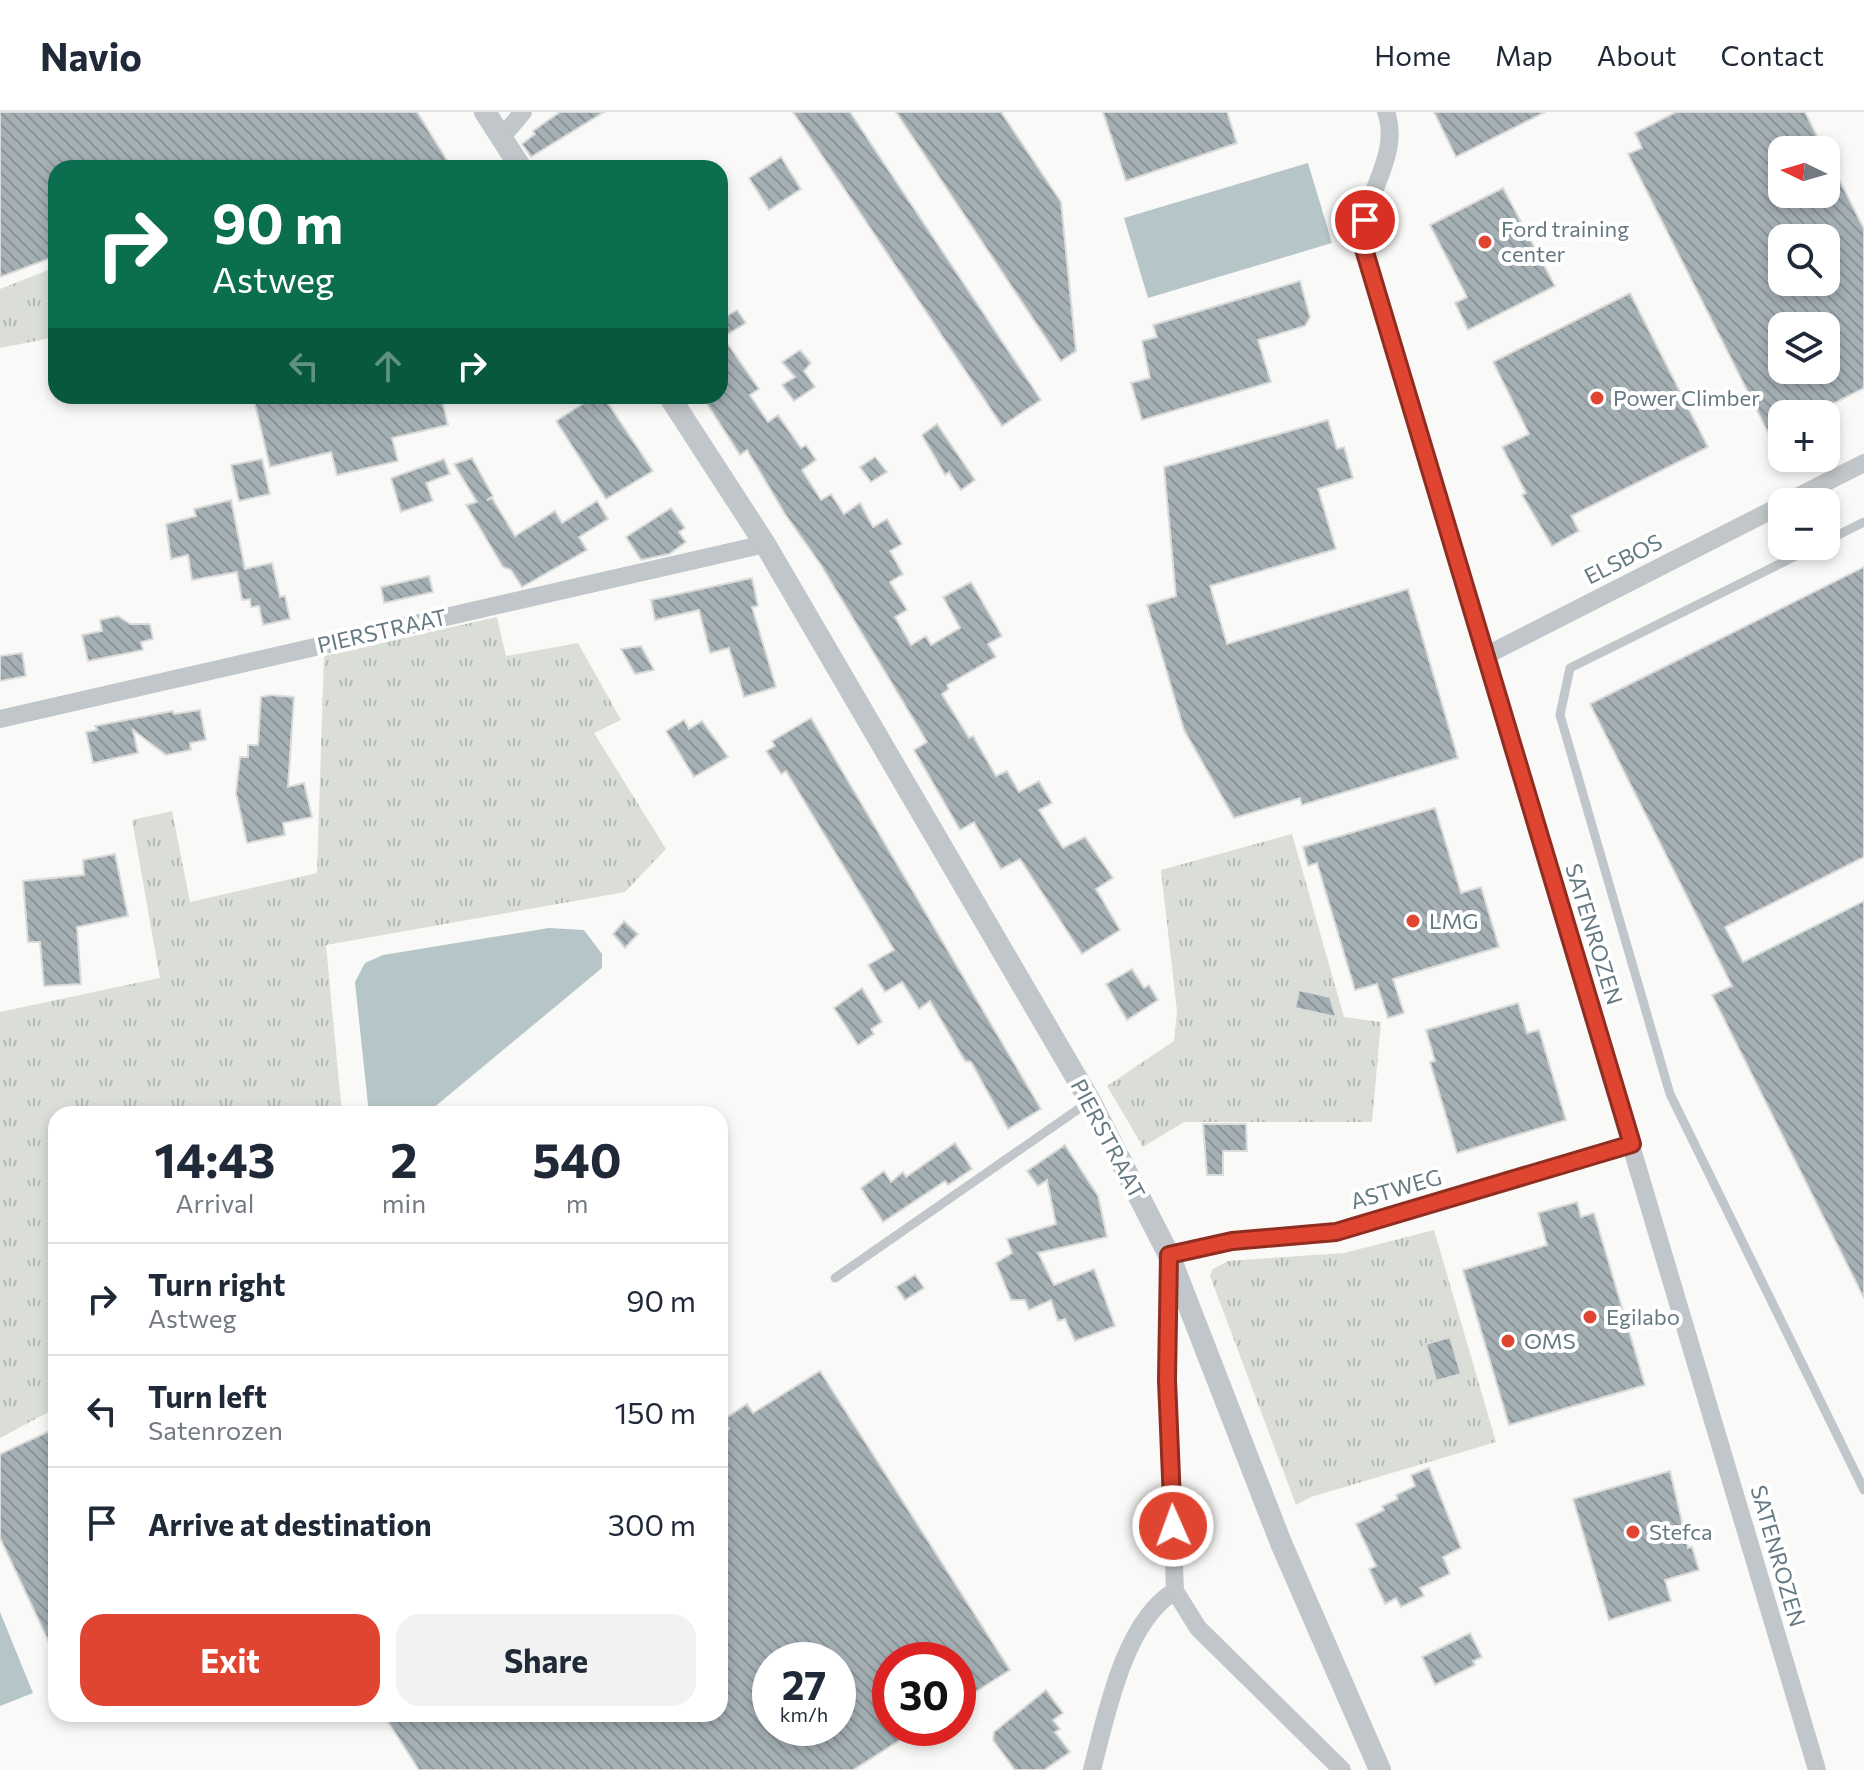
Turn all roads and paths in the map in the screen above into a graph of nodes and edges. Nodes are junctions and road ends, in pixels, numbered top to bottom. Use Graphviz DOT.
graph roads {
  1 [pos="485,112"];
  2 [pos="523,112"];
  3 [pos="1386,112"];
  4 [pos="501,138"];
  5 [pos="516,160"];
  6 [pos="674,404"];
  7 [pos="1864,463"];
  8 [pos="1814,488"];
  9 [pos="1768,511"];
  10 [pos="1864,522"];
  11 [pos="1840,534"];
  12 [pos="765,544"];
  13 [pos="1788,560"];
  14 [pos="1485,656"];
  15 [pos="0,719"];
  16 [pos="1090,1101"];
  17 [pos="1632,1144"];
  18 [pos="1169,1255"];
  19 [pos="835,1278"];
  20 [pos="1864,1490"];
  21 [pos="1175,1591"];
  22 [pos="1092,1770"];
  23 [pos="1342,1770"];
  24 [pos="1380,1770"];
  25 [pos="1817,1770"];
  1 -- 4 [label="street"];
  2 -- 4 [label="street"];
  3 -- 14 [label="street, SATENROZEN"];
  4 -- 5 [label="street"];
  6 -- 12 [label="street, PIERSTRAAT"];
  7 -- 8 [label="street, ELSBOS"];
  9 -- 14 [label="street, ELSBOS"];
  10 -- 11 [label="lane"];
  12 -- 15 [label="street, PIERSTRAAT"];
  12 -- 16 [label="street, PIERSTRAAT"];
  13 -- 20 [label="lane"];
  14 -- 17 [label="street, SATENROZEN"];
  16 -- 18 [label="street, PIERSTRAAT"];
  16 -- 19 [label="lane"];
  17 -- 18 [label="street, ASTWEG"];
  17 -- 25 [label="street, SATENROZEN"];
  18 -- 21 [label="street"];
  18 -- 24 [label="street, PIERSTRAAT"];
  21 -- 22 [label="street"];
  21 -- 23 [label="street"];
}
